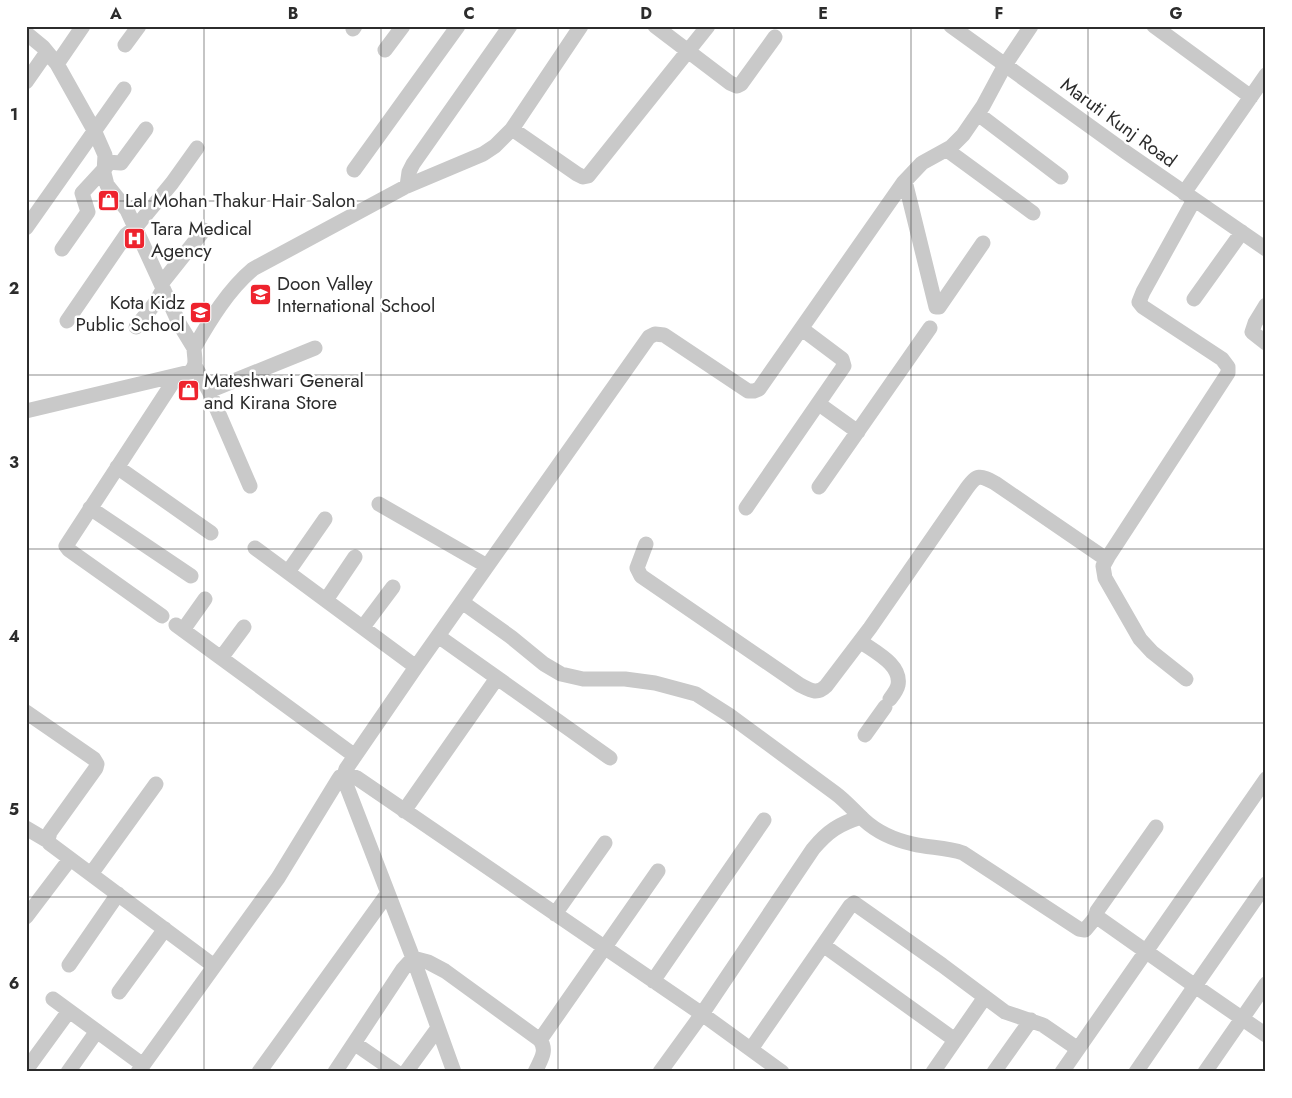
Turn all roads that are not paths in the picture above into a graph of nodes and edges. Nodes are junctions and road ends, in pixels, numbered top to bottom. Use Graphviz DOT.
graph roads {
  1 [pos="30,26"];
  2 [pos="83,26"];
  3 [pos="139,26"];
  4 [pos="403,26"];
  5 [pos="458,26"];
  6 [pos="510,26"];
  7 [pos="581,26"];
  8 [pos="655,26"];
  9 [pos="708,26"];
  10 [pos="951,26"];
  11 [pos="1031,26"];
  12 [pos="1154,26"];
  13 [pos="26,32"];
  14 [pos="775,37"];
  15 [pos="125,45"];
  16 [pos="385,50"];
  17 [pos="689,52"];
  18 [pos="52,58"];
  19 [pos="1005,65"];
  20 [pos="1266,75"];
  21 [pos="26,82"];
  22 [pos="124,89"];
  23 [pos="1251,97"];
  24 [pos="978,114"];
  25 [pos="146,129"];
  26 [pos="512,129"];
  27 [pos="94,130"];
  28 [pos="197,148"];
  29 [pos="947,150"];
  30 [pos="106,164"];
  31 [pos="354,170"];
  32 [pos="1061,176"];
  33 [pos="905,181"];
  34 [pos="408,186"];
  35 [pos="1189,196"];
  36 [pos="32,206"];
  37 [pos="1033,213"];
  38 [pos="26,228"];
  39 [pos="135,228"];
  40 [pos="204,230"];
  41 [pos="1242,232"];
  42 [pos="984,243"];
  43 [pos="62,249"];
  44 [pos="1266,249"];
  45 [pos="162,286"];
  46 [pos="1194,299"];
  47 [pos="1266,305"];
  48 [pos="67,321"];
  49 [pos="136,327"];
  50 [pos="930,328"];
  51 [pos="802,329"];
  52 [pos="1266,343"];
  53 [pos="194,348"];
  54 [pos="314,348"];
  55 [pos="195,366"];
  56 [pos="177,376"];
  57 [pos="210,391"];
  58 [pos="819,404"];
  59 [pos="26,411"];
  60 [pos="858,432"];
  61 [pos="117,467"];
  62 [pos="250,486"];
  63 [pos="819,487"];
  64 [pos="379,504"];
  65 [pos="90,508"];
  66 [pos="746,508"];
  67 [pos="326,519"];
  68 [pos="211,533"];
  69 [pos="646,544"];
  70 [pos="255,548"];
  71 [pos="355,557"];
  72 [pos="1106,559"];
  73 [pos="487,566"];
  74 [pos="288,572"];
  75 [pos="190,576"];
  76 [pos="393,587"];
  77 [pos="206,599"];
  78 [pos="326,600"];
  79 [pos="462,602"];
  80 [pos="162,616"];
  81 [pos="244,627"];
  82 [pos="363,627"];
  83 [pos="438,636"];
  84 [pos="860,641"];
  85 [pos="221,658"];
  86 [pos="416,666"];
  87 [pos="497,678"];
  88 [pos="1186,678"];
  89 [pos="26,712"];
  90 [pos="864,735"];
  91 [pos="355,756"];
  92 [pos="610,758"];
  93 [pos="344,775"];
  94 [pos="1266,779"];
  95 [pos="156,784"];
  96 [pos="404,811"];
  97 [pos="861,817"];
  98 [pos="764,820"];
  99 [pos="1156,827"];
  100 [pos="26,828"];
  101 [pos="48,841"];
  102 [pos="605,842"];
  103 [pos="70,858"];
  104 [pos="658,871"];
  105 [pos="91,874"];
  106 [pos="1266,884"];
  107 [pos="388,893"];
  108 [pos="118,894"];
  109 [pos="555,914"];
  110 [pos="26,917"];
  111 [pos="1095,918"];
  112 [pos="165,929"];
  113 [pos="823,945"];
  114 [pos="604,948"];
  115 [pos="1147,950"];
  116 [pos="413,958"];
  117 [pos="69,965"];
  118 [pos="214,966"];
  119 [pos="653,981"];
  120 [pos="1266,984"];
  121 [pos="1195,986"];
  122 [pos="119,992"];
  123 [pos="985,997"];
  124 [pos="53,999"];
  125 [pos="69,1011"];
  126 [pos="702,1014"];
  127 [pos="1241,1018"];
  128 [pos="1031,1020"];
  129 [pos="438,1028"];
  130 [pos="97,1031"];
  131 [pos="1266,1035"];
  132 [pos="540,1040"];
  133 [pos="955,1040"];
  134 [pos="354,1043"];
  135 [pos="751,1049"];
  136 [pos="1078,1049"];
  137 [pos="141,1068"];
  138 [pos="26,1070"];
  139 [pos="341,1070"];
  140 [pos="68,1072"];
  141 [pos="259,1072"];
  142 [pos="396,1072"];
  143 [pos="406,1072"];
  144 [pos="454,1072"];
  145 [pos="535,1072"];
  146 [pos="660,1072"];
  147 [pos="782,1072"];
  148 [pos="933,1072"];
  149 [pos="994,1072"];
  150 [pos="1062,1072"];
  151 [pos="1136,1072"];
  152 [pos="1205,1072"];
  1 -- 13 [label="street"];
  2 -- 18 [label="street"];
  3 -- 15 [label="street"];
  4 -- 16 [label="street"];
  5 -- 31 [label="street"];
  6 -- 34 [label="street"];
  7 -- 26 [label="street"];
  8 -- 17 [label="street"];
  9 -- 17 [label="street"];
  10 -- 19 [label="street, Maruti Kunj Road"];
  11 -- 19 [label="street"];
  12 -- 23 [label="street"];
  13 -- 18 [label="street"];
  14 -- 17 [label="street"];
  17 -- 26 [label="street"];
  18 -- 21 [label="street"];
  18 -- 27 [label="street"];
  19 -- 24 [label="street"];
  19 -- 35 [label="street, Maruti Kunj Road"];
  20 -- 23 [label="street"];
  22 -- 27 [label="street"];
  23 -- 35 [label="street"];
  24 -- 29 [label="street"];
  24 -- 32 [label="street"];
  25 -- 30 [label="street"];
  26 -- 34 [label="street"];
  27 -- 30 [label="street"];
  27 -- 36 [label="street"];
  28 -- 39 [label="street"];
  29 -- 33 [label="street"];
  29 -- 37 [label="street"];
  30 -- 39 [label="street"];
  30 -- 43 [label="street"];
  33 -- 42 [label="street"];
  33 -- 51 [label="street"];
  34 -- 53 [label="street"];
  35 -- 41 [label="street, Maruti Kunj Road"];
  35 -- 72 [label="street"];
  36 -- 38 [label="street"];
  39 -- 45 [label="street"];
  39 -- 48 [label="street"];
  40 -- 45 [label="street"];
  41 -- 44 [label="street, Maruti Kunj Road"];
  41 -- 46 [label="street"];
  45 -- 49 [label="street"];
  45 -- 53 [label="street"];
  47 -- 52 [label="street"];
  50 -- 60 [label="street"];
  51 -- 58 [label="street"];
  51 -- 73 [label="street"];
  53 -- 55 [label="street"];
  54 -- 57 [label="street"];
  55 -- 56 [label="street"];
  55 -- 57 [label="street"];
  56 -- 59 [label="street"];
  56 -- 61 [label="street"];
  57 -- 62 [label="street"];
  58 -- 60 [label="street"];
  58 -- 66 [label="street"];
  60 -- 63 [label="street"];
  61 -- 65 [label="street"];
  61 -- 68 [label="street"];
  64 -- 73 [label="street"];
  65 -- 75 [label="street"];
  65 -- 80 [label="street"];
  67 -- 74 [label="street"];
  69 -- 84 [label="street"];
  70 -- 74 [label="street"];
  71 -- 78 [label="street"];
  72 -- 84 [label="street"];
  72 -- 88 [label="street"];
  73 -- 79 [label="street"];
  74 -- 78 [label="street"];
  76 -- 82 [label="street"];
  77 -- 85 [label="street"];
  78 -- 82 [label="street"];
  79 -- 83 [label="street"];
  79 -- 97 [label="street"];
  81 -- 85 [label="street"];
  82 -- 86 [label="street"];
  83 -- 86 [label="street"];
  83 -- 87 [label="street"];
  84 -- 90 [label="street"];
  85 -- 91 [label="street"];
  86 -- 91 [label="street"];
  87 -- 92 [label="street"];
  87 -- 96 [label="street"];
  89 -- 101 [label="street"];
  91 -- 93 [label="street"];
  93 -- 96 [label="street"];
  93 -- 107 [label="street"];
  93 -- 118 [label="street"];
  94 -- 115 [label="street"];
  95 -- 105 [label="street"];
  96 -- 109 [label="street"];
  97 -- 111 [label="street"];
  97 -- 126 [label="street"];
  98 -- 119 [label="street"];
  99 -- 111 [label="street"];
  100 -- 101 [label="street"];
  101 -- 103 [label="street"];
  102 -- 109 [label="street"];
  103 -- 105 [label="street"];
  103 -- 110 [label="street"];
  104 -- 114 [label="street"];
  105 -- 108 [label="street"];
  106 -- 121 [label="street"];
  107 -- 116 [label="street"];
  107 -- 141 [label="street"];
  108 -- 112 [label="street"];
  108 -- 117 [label="street"];
  109 -- 114 [label="street"];
  111 -- 115 [label="street"];
  112 -- 118 [label="street"];
  112 -- 122 [label="street"];
  113 -- 123 [label="street"];
  113 -- 133 [label="street"];
  113 -- 135 [label="street"];
  114 -- 119 [label="street"];
  114 -- 132 [label="street"];
  115 -- 121 [label="street"];
  115 -- 136 [label="street"];
  116 -- 129 [label="street"];
  116 -- 132 [label="street"];
  116 -- 134 [label="street"];
  118 -- 137 [label="street"];
  119 -- 126 [label="street"];
  120 -- 127 [label="street"];
  121 -- 127 [label="street"];
  121 -- 151 [label="street"];
  123 -- 128 [label="street"];
  123 -- 133 [label="street"];
  124 -- 125 [label="street"];
  125 -- 130 [label="street"];
  125 -- 138 [label="street"];
  126 -- 135 [label="street"];
  126 -- 146 [label="street"];
  127 -- 131 [label="street"];
  127 -- 152 [label="street"];
  128 -- 136 [label="street"];
  128 -- 149 [label="street"];
  129 -- 143 [label="street"];
  129 -- 144 [label="street"];
  130 -- 137 [label="street"];
  130 -- 140 [label="street"];
  132 -- 145 [label="street"];
  133 -- 148 [label="street"];
  134 -- 139 [label="street"];
  134 -- 142 [label="street"];
  135 -- 147 [label="street"];
  136 -- 150 [label="street"];
}
